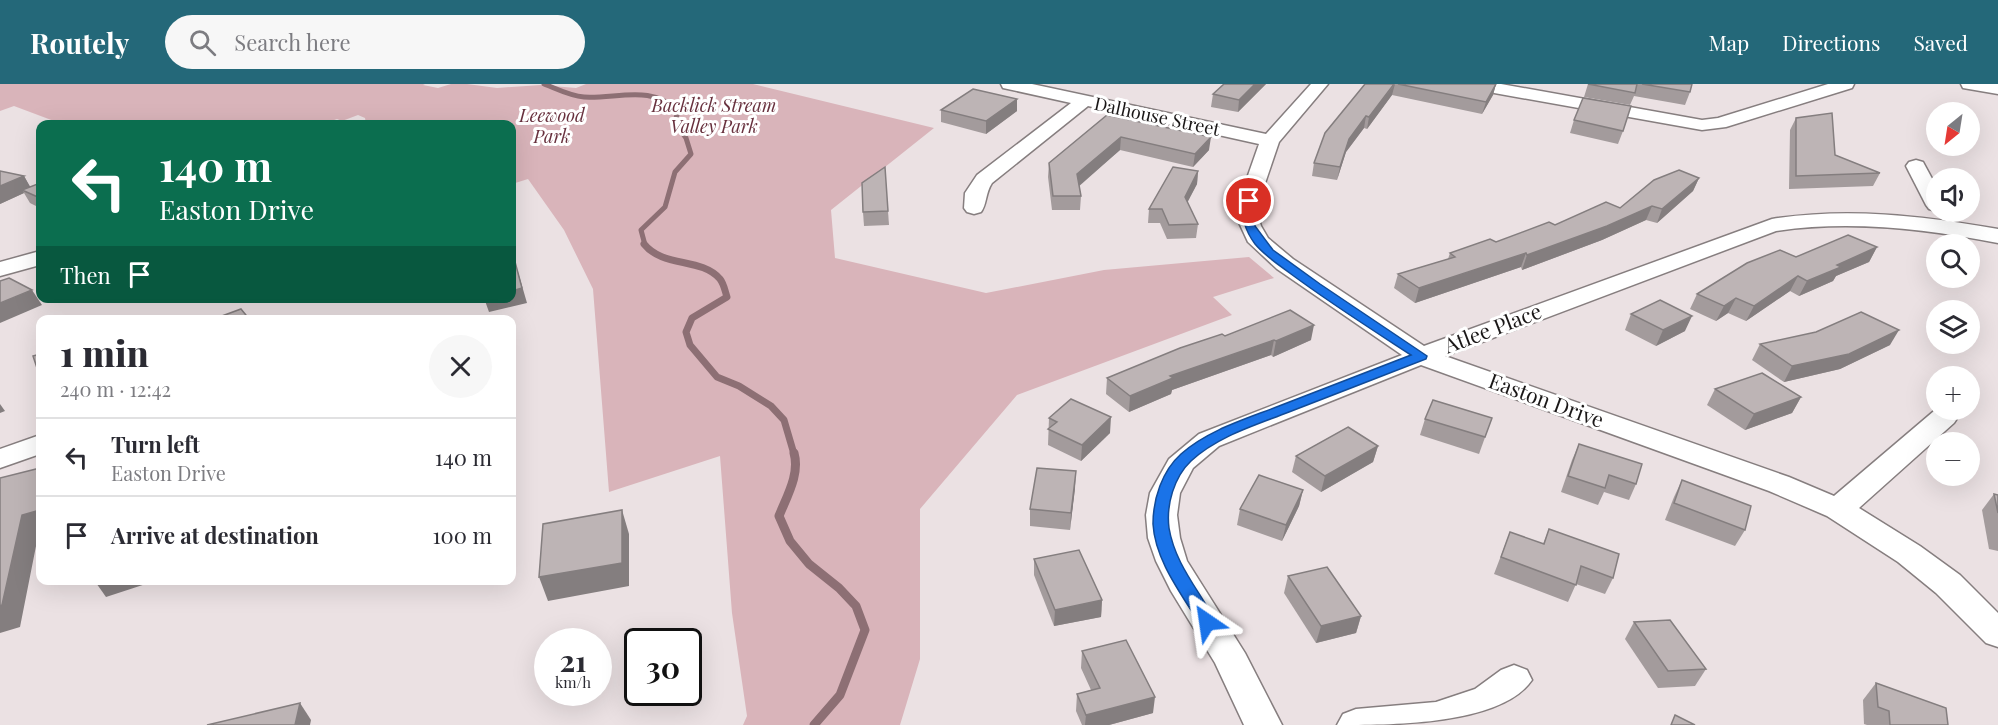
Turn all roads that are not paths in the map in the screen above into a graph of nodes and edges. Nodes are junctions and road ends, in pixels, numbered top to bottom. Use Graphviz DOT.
graph roads {
  1 [pos="1009,84"];
  2 [pos="1320,84"];
  3 [pos="1472,84"];
  4 [pos="1846,84"];
  5 [pos="1969,84"];
  6 [pos="1998,89"];
  7 [pos="1084,101"];
  8 [pos="1270,141"];
  9 [pos="1916,166"];
  10 [pos="1926,185"];
  11 [pos="974,208"];
  12 [pos="1926,215"];
  13 [pos="1962,222"];
  14 [pos="1998,236"];
  15 [pos="36,259"];
  16 [pos="0,269"];
  17 [pos="1421,356"];
  18 [pos="1941,420"];
  19 [pos="36,446"];
  20 [pos="0,459"];
  21 [pos="1838,509"];
  22 [pos="1998,634"];
  23 [pos="1514,680"];
  24 [pos="1263,725"];
  25 [pos="1356,725"];
  1 -- 7 [label="street, Dalhouse Street"];
  2 -- 8 [label="street, Easton Drive"];
  3 -- 4 [label="street"];
  5 -- 6 [label="street"];
  7 -- 8 [label="street, Dalhouse Street"];
  7 -- 11 [label="street"];
  8 -- 17 [label="street, Easton Drive"];
  9 -- 10 [label="street"];
  12 -- 17 [label="street, Atlee Place"];
  13 -- 14 [label="street, Atlee Place"];
  15 -- 16 [label="street"];
  17 -- 21 [label="street, Easton Drive"];
  17 -- 24 [label="street, Atlee Place"];
  18 -- 21 [label="street"];
  19 -- 20 [label="street"];
  21 -- 22 [label="street, Easton Drive"];
  23 -- 25 [label="street"];
}
